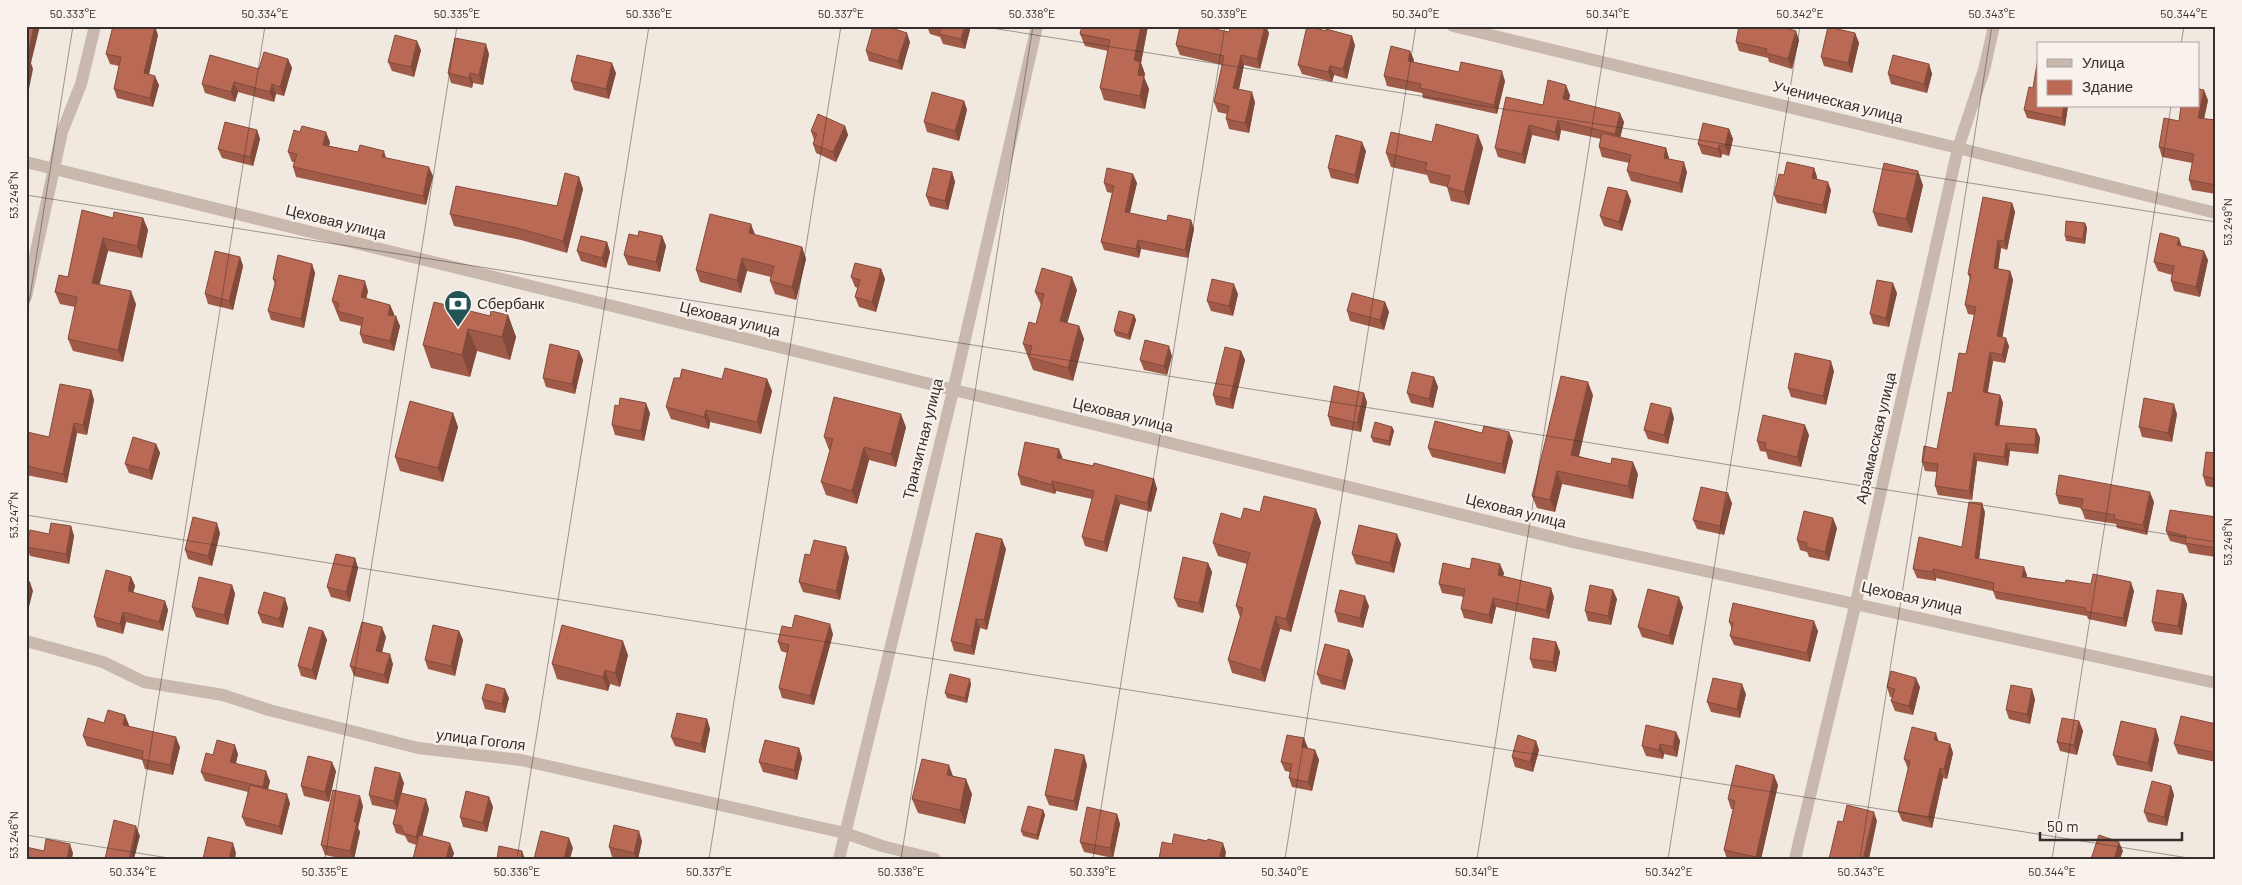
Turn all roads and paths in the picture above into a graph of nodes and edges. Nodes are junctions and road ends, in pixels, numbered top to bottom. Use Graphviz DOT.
graph roads {
  1 [pos="95,26"];
  2 [pos="1037,26"];
  3 [pos="1453,26"];
  4 [pos="1994,26"];
  5 [pos="1958,148"];
  6 [pos="26,162"];
  7 [pos="53,169"];
  8 [pos="2216,213"];
  9 [pos="26,297"];
  10 [pos="953,391"];
  11 [pos="1856,602"];
  12 [pos="26,641"];
  13 [pos="2216,683"];
  14 [pos="845,833"];
  15 [pos="839,859"];
  16 [pos="935,859"];
  17 [pos="1795,859"];
  1 -- 7 [label="street"];
  2 -- 10 [label="street, Транзитная улица"];
  3 -- 5 [label="street, Ученическая улица"];
  4 -- 5 [label="street, Арзамасская улица"];
  5 -- 8 [label="street, Ученическая улица"];
  5 -- 11 [label="street, Арзамасская улица"];
  6 -- 7 [label="street, Цеховая улица"];
  7 -- 9 [label="street"];
  7 -- 10 [label="street, Цеховая улица"];
  10 -- 11 [label="street, Цеховая улица"];
  10 -- 14 [label="street, Транзитная улица"];
  11 -- 13 [label="street, Цеховая улица"];
  11 -- 17 [label="street, Арзамасская улица"];
  12 -- 14 [label="street, улица Гоголя"];
  14 -- 15 [label="street, Транзитная улица"];
  14 -- 16 [label="street, улица Гоголя"];
}
